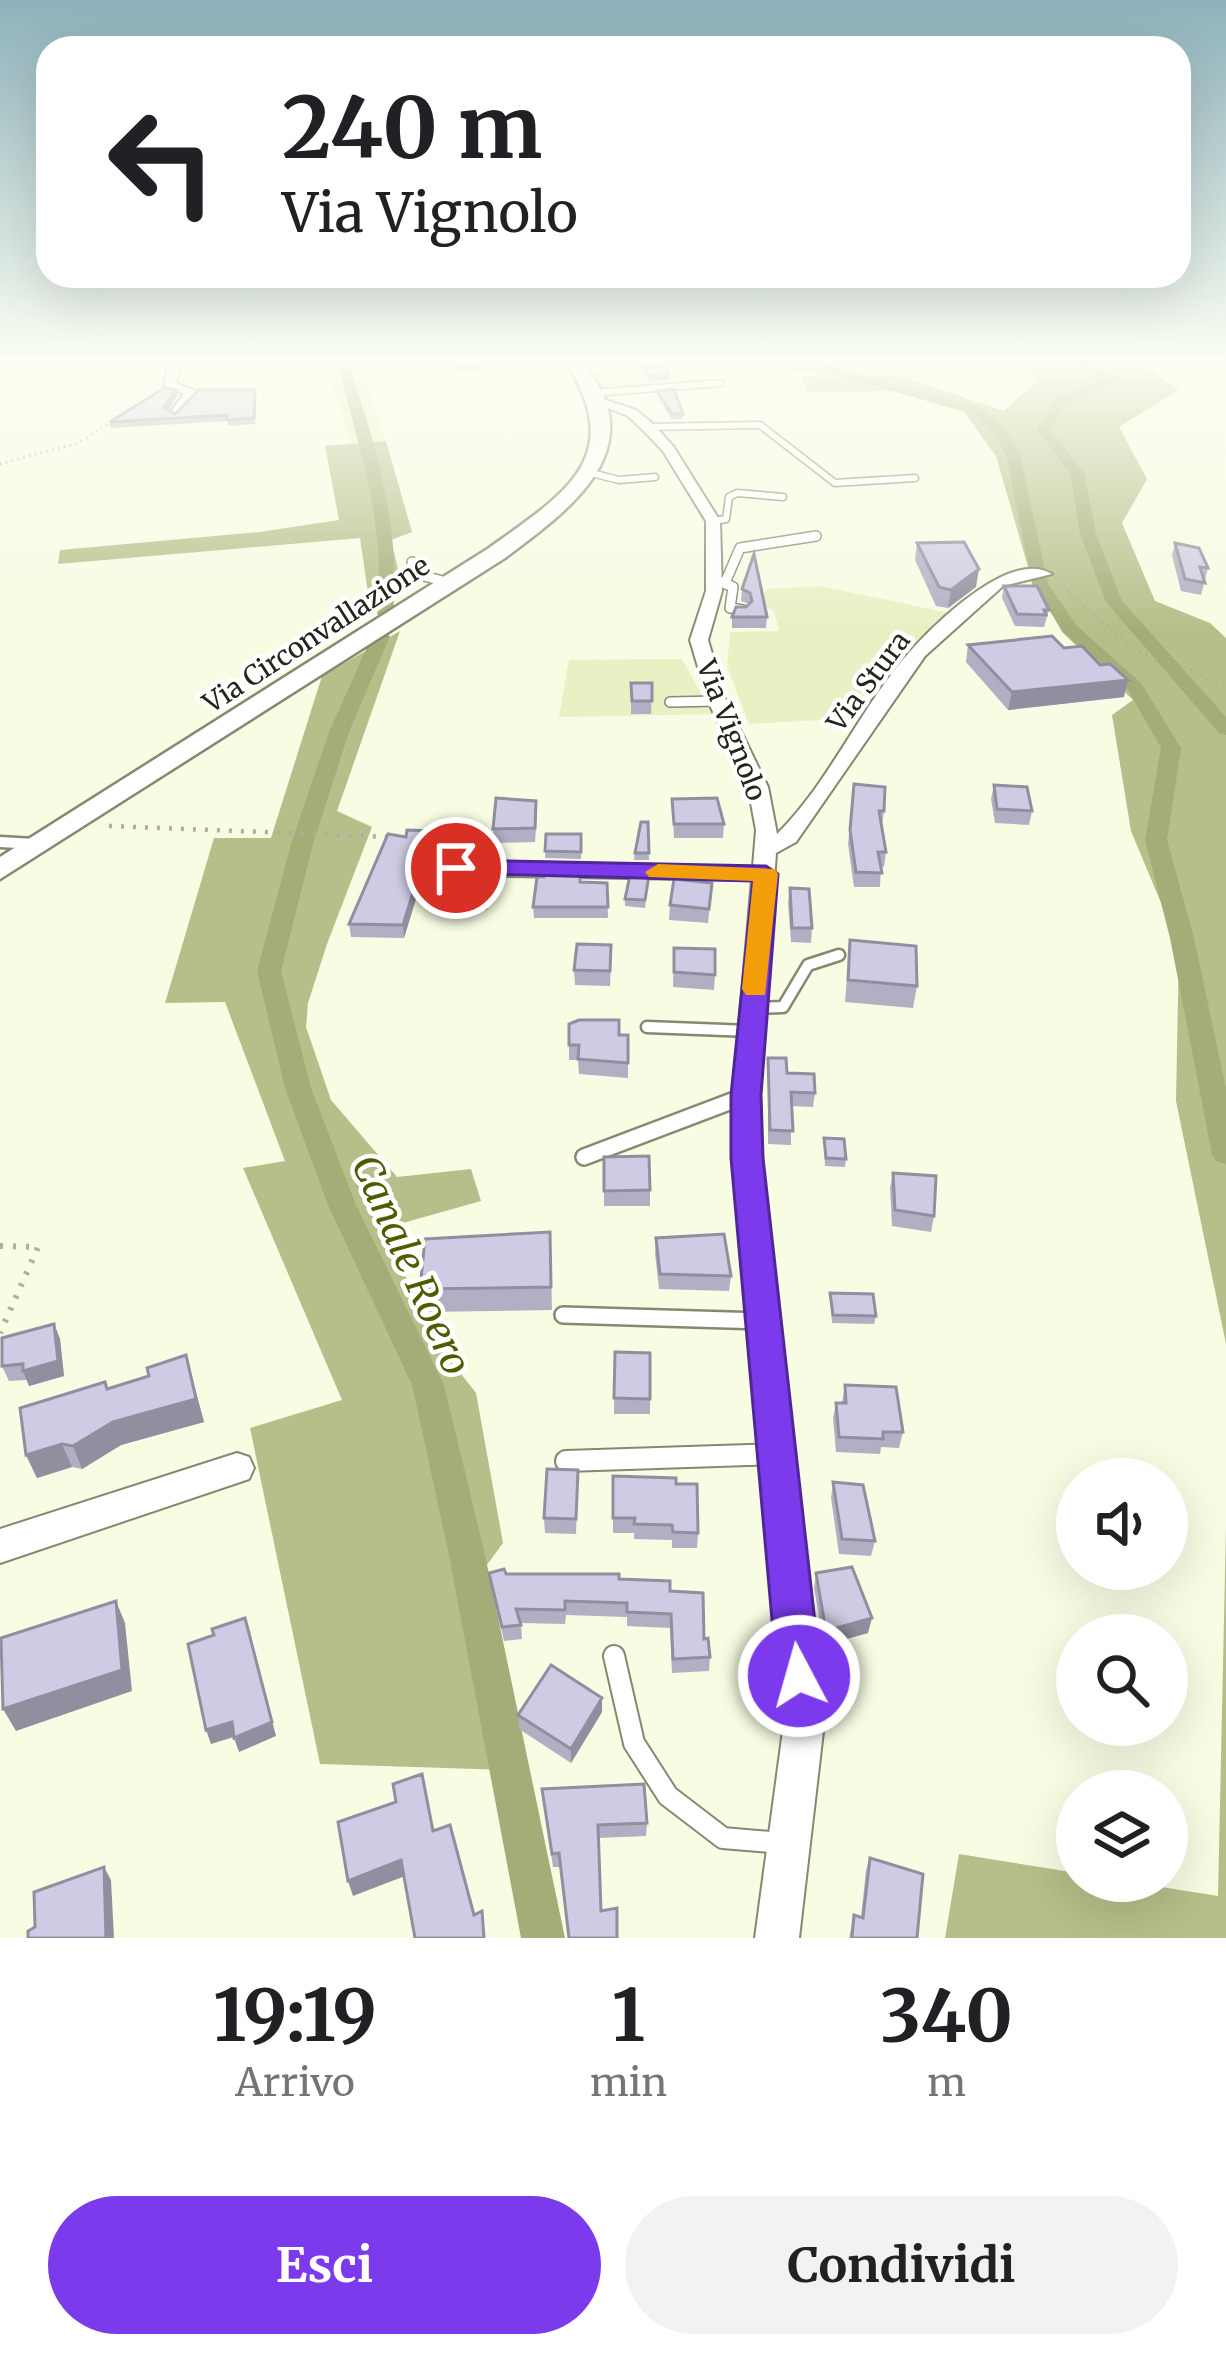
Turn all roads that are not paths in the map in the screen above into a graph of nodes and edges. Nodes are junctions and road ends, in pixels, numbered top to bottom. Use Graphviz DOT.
graph roads {
  1 [pos="595,449"];
  2 [pos="668,449"];
  3 [pos="795,449"];
  4 [pos="587,472"];
  5 [pos="655,477"];
  6 [pos="915,478"];
  7 [pos="782,497"];
  8 [pos="712,521"];
  9 [pos="816,536"];
  10 [pos="412,562"];
  11 [pos="1038,574"];
  12 [pos="720,582"];
  13 [pos="450,583"];
  14 [pos="743,610"];
  15 [pos="717,701"];
  16 [pos="670,703"];
  17 [pos="0,842"];
  18 [pos="40,845"];
  19 [pos="770,848"];
  20 [pos="456,868"];
  21 [pos="0,870"];
  22 [pos="766,874"];
  23 [pos="839,955"];
  24 [pos="752,1020"];
  25 [pos="647,1027"];
  26 [pos="746,1095"];
  27 [pos="584,1157"];
  28 [pos="563,1315"];
  29 [pos="763,1321"];
  30 [pos="777,1454"];
  31 [pos="566,1461"];
  32 [pos="237,1468"];
  33 [pos="0,1546"];
  34 [pos="614,1656"];
  35 [pos="789,1844"];
  36 [pos="777,1938"];
  1 -- 4 [label="main road"];
  2 -- 8 [label="street, Via Vignolo"];
  3 -- 6 [label="lane"];
  4 -- 5 [label="lane"];
  4 -- 13 [label="main road, Via Circonvallazione"];
  7 -- 8 [label="lane"];
  8 -- 12 [label="street, Via Vignolo"];
  9 -- 12 [label="lane"];
  10 -- 13 [label="lane"];
  11 -- 19 [label="street, Via Stura"];
  12 -- 14 [label="lane"];
  12 -- 15 [label="street, Via Vignolo"];
  13 -- 18 [label="main road, Via Circonvallazione"];
  15 -- 16 [label="lane"];
  15 -- 19 [label="street, Via Vignolo"];
  17 -- 18 [label="lane"];
  18 -- 21 [label="main road, Via Circonvallazione"];
  19 -- 22 [label="street, Via Vignolo"];
  20 -- 22 [label="street"];
  22 -- 24 [label="street, Via Vignolo"];
  23 -- 24 [label="lane"];
  24 -- 25 [label="lane"];
  24 -- 26 [label="street, Via Vignolo"];
  26 -- 27 [label="lane"];
  26 -- 29 [label="street, Via Vignolo"];
  28 -- 29 [label="lane"];
  29 -- 30 [label="street, Via Vignolo"];
  30 -- 31 [label="lane"];
  30 -- 35 [label="street, Via Vignolo"];
  32 -- 33 [label="street"];
  34 -- 35 [label="lane"];
  35 -- 36 [label="street, Via Vignolo"];
}
